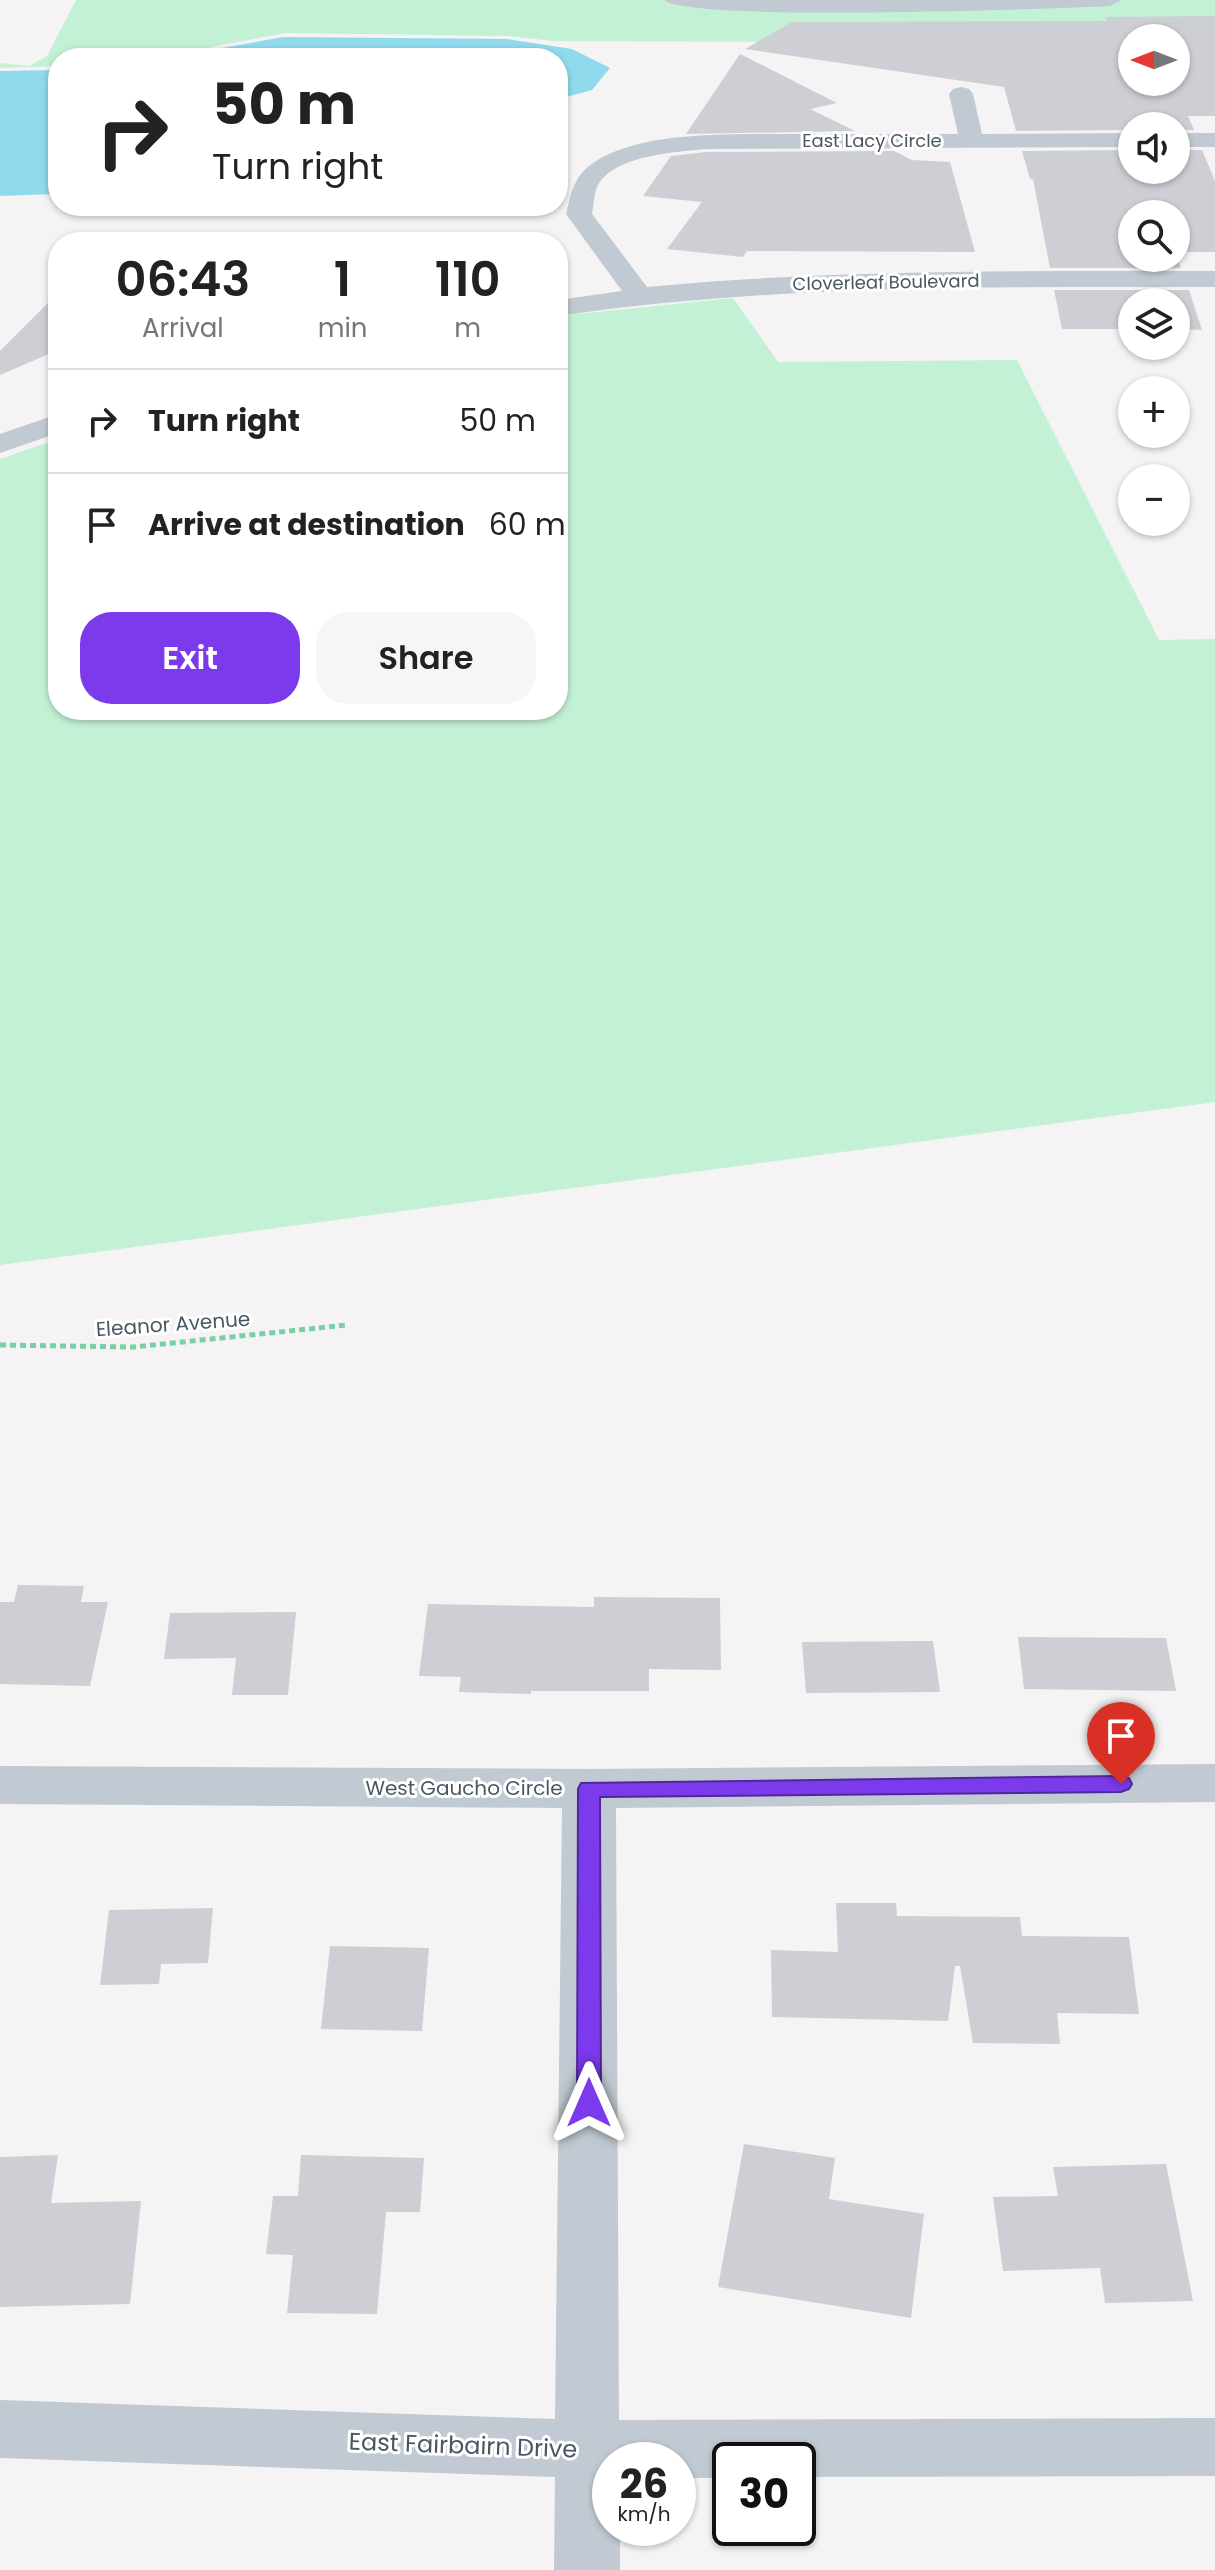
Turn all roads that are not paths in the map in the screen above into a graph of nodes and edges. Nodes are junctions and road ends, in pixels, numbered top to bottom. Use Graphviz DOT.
graph roads {
  1 [pos="676,0"];
  2 [pos="1110,0"];
  3 [pos="961,94"];
  4 [pos="971,140"];
  5 [pos="1118,140"];
  6 [pos="1190,140"];
  7 [pos="1215,140"];
  8 [pos="1215,279"];
  9 [pos="638,294"];
  10 [pos="568,306"];
  11 [pos="48,427"];
  12 [pos="0,444"];
  13 [pos="1215,1783"];
  14 [pos="0,1785"];
  15 [pos="589,1789"];
  16 [pos="0,2429"];
  17 [pos="1215,2447"];
  18 [pos="589,2449"];
  19 [pos="587,2570"];
  1 -- 2 [label="street"];
  3 -- 4 [label="street"];
  4 -- 5 [label="street, East Lacy Circle"];
  4 -- 9 [label="street, East Lacy Circle"];
  6 -- 7 [label="street"];
  8 -- 9 [label="street, Cloverleaf Boulevard"];
  9 -- 10 [label="street, Cloverleaf Boulevard"];
  11 -- 12 [label="street"];
  13 -- 15 [label="street, West Gaucho Circle"];
  14 -- 15 [label="street, West Gaucho Circle"];
  15 -- 18 [label="street"];
  16 -- 18 [label="street, East Fairbairn Drive"];
  17 -- 18 [label="street, East Fairbairn Drive"];
  18 -- 19 [label="street"];
}
